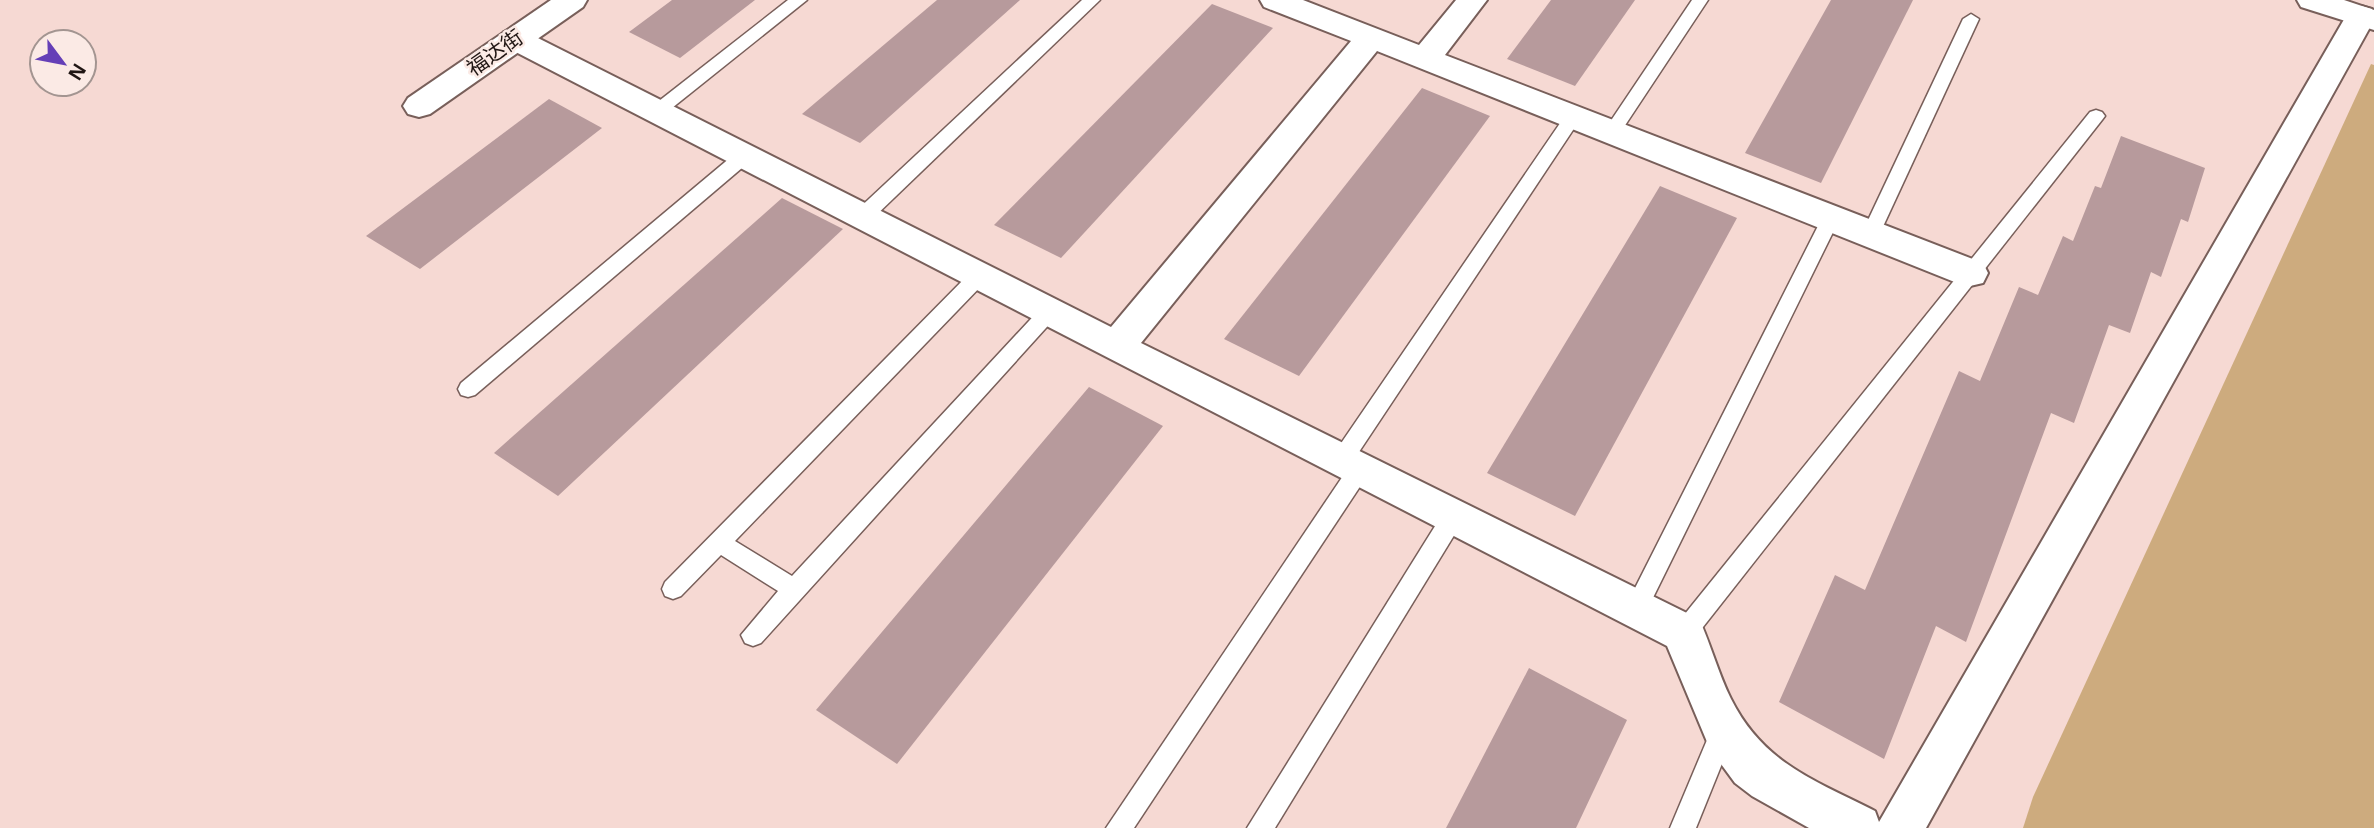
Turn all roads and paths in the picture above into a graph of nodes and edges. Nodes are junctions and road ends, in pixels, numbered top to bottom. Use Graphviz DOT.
graph roads {
  1 [pos="572,0"];
  2 [pos="799,0"];
  3 [pos="1092,0"];
  4 [pos="1275,0"];
  5 [pos="1472,0"];
  6 [pos="1700,0"];
  7 [pos="2312,0"];
  8 [pos="2368,18"];
  9 [pos="1971,19"];
  10 [pos="1371,38"];
  11 [pos="515,39"];
  12 [pos="1425,59"];
  13 [pos="419,106"];
  14 [pos="656,112"];
  15 [pos="2096,116"];
  16 [pos="1573,117"];
  17 [pos="1612,132"];
  18 [pos="743,157"];
  19 [pos="862,217"];
  20 [pos="1830,218"];
  21 [pos="1871,233"];
  22 [pos="1970,273"];
  23 [pos="978,277"];
  24 [pos="1048,313"];
  25 [pos="1116,347"];
  26 [pos="468,389"];
  27 [pos="1350,465"];
  28 [pos="1453,517"];
  29 [pos="718,542"];
  30 [pos="673,589"];
  31 [pos="794,589"];
  32 [pos="1636,609"];
  33 [pos="1684,633"];
  34 [pos="753,635"];
  35 [pos="1724,729"];
  36 [pos="1119,828"];
  37 [pos="1260,828"];
  38 [pos="1683,828"];
  39 [pos="1858,828"];
  40 [pos="1899,828"];
  1 -- 11 [label="street, 福达街"];
  2 -- 14 [label="lane"];
  3 -- 19 [label="lane"];
  4 -- 10 [label="street"];
  5 -- 12 [label="street"];
  6 -- 17 [label="lane"];
  7 -- 8 [label="street"];
  8 -- 40 [label="street"];
  9 -- 21 [label="lane"];
  10 -- 12 [label="street"];
  10 -- 25 [label="street"];
  11 -- 13 [label="street, 福达街"];
  11 -- 14 [label="street"];
  12 -- 16 [label="street"];
  14 -- 18 [label="street"];
  15 -- 22 [label="lane"];
  16 -- 17 [label="street"];
  16 -- 27 [label="lane"];
  17 -- 20 [label="street"];
  18 -- 19 [label="street"];
  18 -- 26 [label="lane"];
  19 -- 23 [label="street"];
  20 -- 21 [label="street"];
  20 -- 32 [label="lane"];
  21 -- 22 [label="street"];
  22 -- 33 [label="lane"];
  23 -- 24 [label="street"];
  23 -- 29 [label="lane"];
  24 -- 25 [label="street"];
  24 -- 31 [label="lane"];
  25 -- 27 [label="street"];
  27 -- 28 [label="street"];
  27 -- 36 [label="lane"];
  28 -- 32 [label="street"];
  28 -- 37 [label="lane"];
  29 -- 30 [label="lane"];
  29 -- 31 [label="lane"];
  31 -- 34 [label="lane"];
  32 -- 33 [label="street"];
  33 -- 35 [label="street"];
  35 -- 38 [label="lane"];
  35 -- 39 [label="street"];
}
